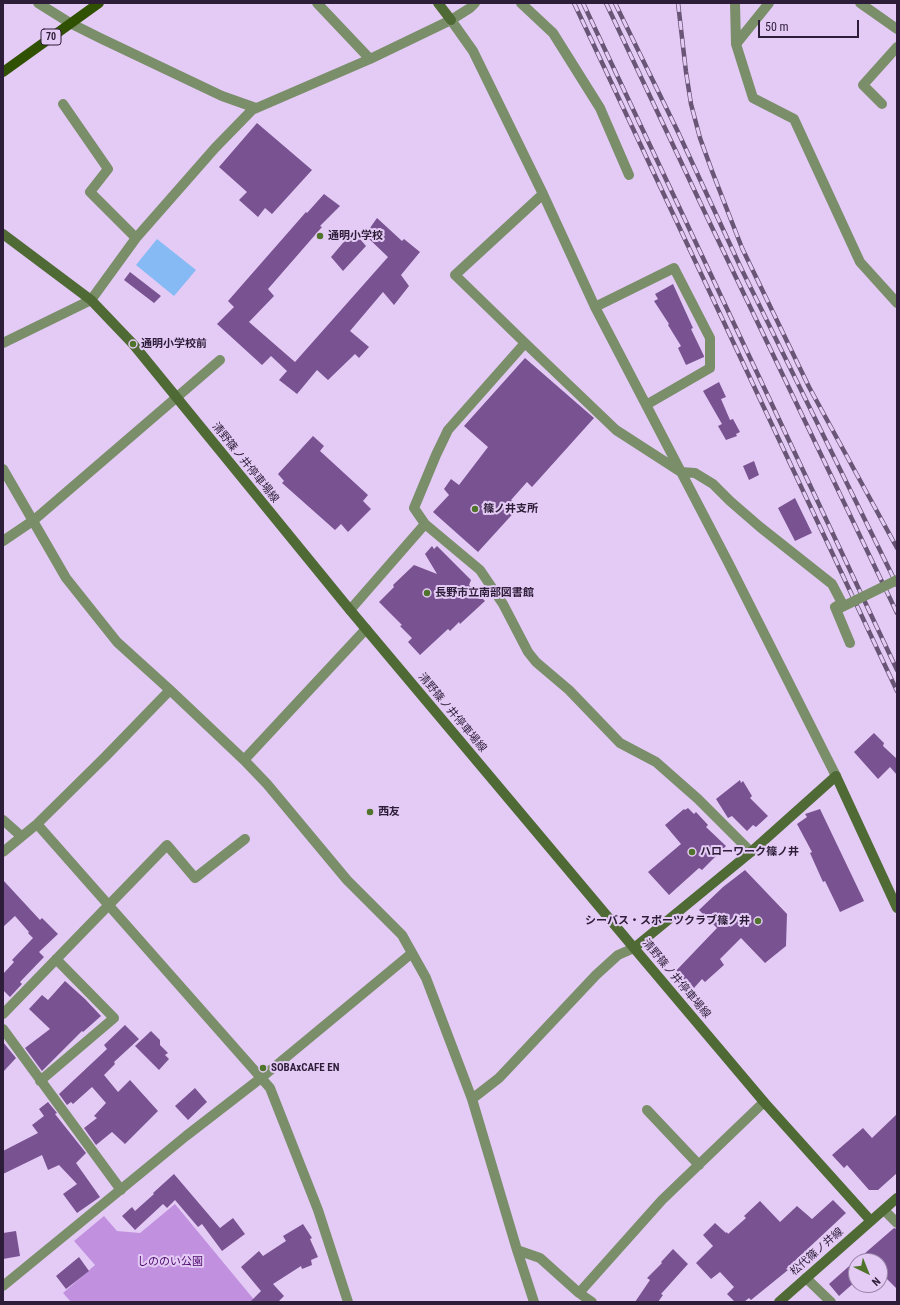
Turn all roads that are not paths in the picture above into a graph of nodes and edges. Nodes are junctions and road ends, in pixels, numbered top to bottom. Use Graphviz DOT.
graph roads {
  1 [pos="38,3"];
  2 [pos="99,3"];
  3 [pos="317,3"];
  4 [pos="438,3"];
  5 [pos="474,3"];
  6 [pos="520,3"];
  7 [pos="735,3"];
  8 [pos="769,3"];
  9 [pos="860,3"];
  10 [pos="451,20"];
  11 [pos="70,23"];
  12 [pos="897,29"];
  13 [pos="736,44"];
  14 [pos="897,47"];
  15 [pos="370,59"];
  16 [pos="3,72"];
  17 [pos="63,104"];
  18 [pos="882,104"];
  19 [pos="256,108"];
  20 [pos="629,175"];
  21 [pos="543,194"];
  22 [pos="3,234"];
  23 [pos="136,238"];
  24 [pos="91,300"];
  25 [pos="897,303"];
  26 [pos="595,307"];
  27 [pos="3,343"];
  28 [pos="525,343"];
  29 [pos="220,360"];
  30 [pos="177,399"];
  31 [pos="646,405"];
  32 [pos="3,469"];
  33 [pos="681,472"];
  34 [pos="34,520"];
  35 [pos="425,524"];
  36 [pos="3,541"];
  37 [pos="897,580"];
  38 [pos="840,608"];
  39 [pos="350,610"];
  40 [pos="366,629"];
  41 [pos="850,643"];
  42 [pos="170,690"];
  43 [pos="244,760"];
  44 [pos="836,776"];
  45 [pos="3,820"];
  46 [pos="37,824"];
  47 [pos="21,836"];
  48 [pos="245,839"];
  49 [pos="3,852"];
  50 [pos="751,852"];
  51 [pos="109,906"];
  52 [pos="897,908"];
  53 [pos="634,948"];
  54 [pos="412,953"];
  55 [pos="56,959"];
  56 [pos="3,1014"];
  57 [pos="3,1029"];
  58 [pos="261,1078"];
  59 [pos="40,1081"];
  60 [pos="472,1099"];
  61 [pos="764,1102"];
  62 [pos="647,1110"];
  63 [pos="699,1165"];
  64 [pos="121,1190"];
  65 [pos="897,1198"];
  66 [pos="884,1210"];
  67 [pos="871,1221"];
  68 [pos="897,1223"];
  69 [pos="517,1250"];
  70 [pos="806,1278"];
  71 [pos="3,1286"];
  72 [pos="579,1293"];
  73 [pos="348,1302"];
  74 [pos="534,1302"];
  75 [pos="592,1302"];
  76 [pos="779,1302"];
  77 [pos="831,1302"];
  1 -- 11 [label="street"];
  2 -- 11 [label="main road, 70"];
  3 -- 15 [label="street"];
  4 -- 10 [label="main road"];
  5 -- 10 [label="street"];
  6 -- 20 [label="street"];
  7 -- 13 [label="street"];
  8 -- 13 [label="street"];
  9 -- 12 [label="street"];
  10 -- 15 [label="street"];
  10 -- 21 [label="street"];
  11 -- 16 [label="main road, 70"];
  11 -- 19 [label="street"];
  13 -- 25 [label="street"];
  14 -- 18 [label="street"];
  15 -- 19 [label="street"];
  17 -- 23 [label="street"];
  19 -- 23 [label="street"];
  21 -- 26 [label="street"];
  21 -- 28 [label="street"];
  22 -- 24 [label="main road, 清野篠ノ井停車場線"];
  23 -- 24 [label="street"];
  24 -- 27 [label="street"];
  24 -- 30 [label="main road, 清野篠ノ井停車場線"];
  26 -- 31 [label="street"];
  26 -- 31 [label="street"];
  28 -- 33 [label="street"];
  28 -- 35 [label="street"];
  29 -- 30 [label="street"];
  30 -- 34 [label="street"];
  30 -- 39 [label="main road, 清野篠ノ井停車場線"];
  31 -- 33 [label="street"];
  32 -- 34 [label="street"];
  33 -- 41 [label="street"];
  33 -- 44 [label="street"];
  34 -- 36 [label="street"];
  34 -- 42 [label="street"];
  35 -- 39 [label="street"];
  35 -- 50 [label="street"];
  37 -- 38 [label="street, bridge"];
  39 -- 40 [label="main road, 清野篠ノ井停車場線"];
  40 -- 43 [label="street"];
  40 -- 53 [label="main road, 清野篠ノ井停車場線"];
  42 -- 43 [label="street"];
  42 -- 46 [label="street"];
  43 -- 54 [label="street"];
  44 -- 50 [label="main road"];
  44 -- 52 [label="main road"];
  45 -- 47 [label="street"];
  46 -- 47 [label="street"];
  46 -- 51 [label="street"];
  47 -- 49 [label="street"];
  48 -- 51 [label="street"];
  50 -- 53 [label="main road"];
  51 -- 55 [label="street"];
  51 -- 58 [label="street"];
  53 -- 60 [label="street"];
  53 -- 61 [label="main road, 清野篠ノ井停車場線"];
  54 -- 58 [label="street"];
  54 -- 60 [label="street"];
  55 -- 56 [label="street"];
  55 -- 59 [label="street"];
  57 -- 59 [label="street"];
  58 -- 64 [label="street"];
  58 -- 73 [label="street"];
  59 -- 64 [label="street"];
  60 -- 69 [label="street"];
  61 -- 63 [label="street"];
  61 -- 67 [label="main road, 清野篠ノ井停車場線"];
  62 -- 63 [label="street"];
  63 -- 72 [label="street"];
  64 -- 71 [label="street"];
  65 -- 66 [label="main road, 松代篠ノ井線"];
  66 -- 67 [label="main road, 松代篠ノ井線"];
  66 -- 68 [label="street"];
  67 -- 70 [label="main road, 松代篠ノ井線"];
  69 -- 72 [label="street"];
  69 -- 74 [label="street"];
  70 -- 76 [label="main road, 松代篠ノ井線"];
  70 -- 77 [label="street"];
  72 -- 75 [label="street"];
}
